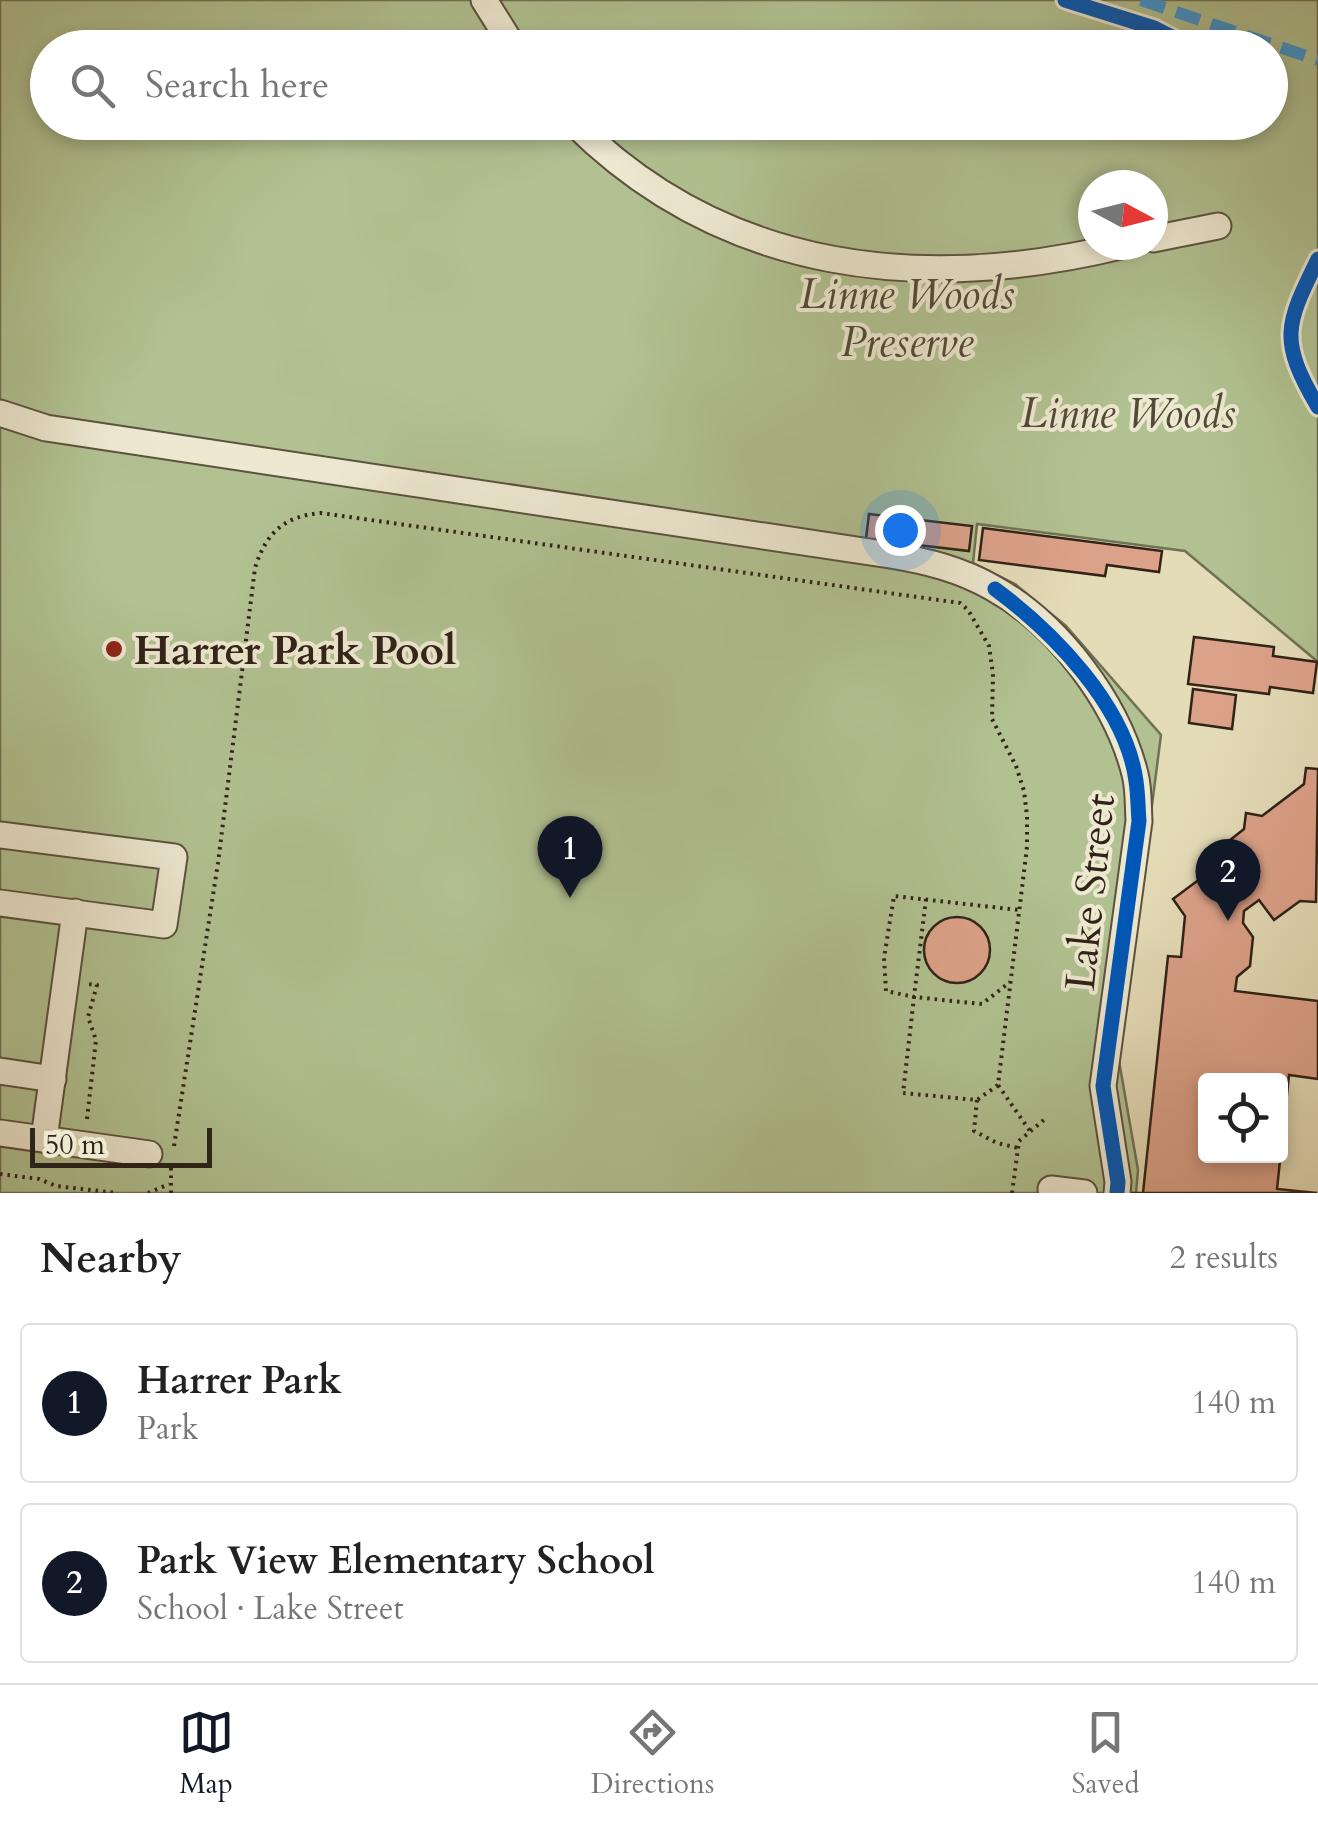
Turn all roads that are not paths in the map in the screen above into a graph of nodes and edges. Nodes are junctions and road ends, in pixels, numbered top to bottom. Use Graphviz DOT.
graph roads {
  1 [pos="484,0"];
  2 [pos="503,30"];
  3 [pos="592,140"];
  4 [pos="1218,226"];
  5 [pos="1168,236"];
  6 [pos="1078,255"];
  7 [pos="0,413"];
  8 [pos="0,835"];
  9 [pos="0,902"];
  10 [pos="76,912"];
  11 [pos="0,1071"];
  12 [pos="52,1078"];
  13 [pos="0,1133"];
  14 [pos="44,1139"];
  15 [pos="161,1154"];
  16 [pos="1051,1189"];
  17 [pos="1084,1193"];
  18 [pos="1116,1193"];
  1 -- 2 [label="street"];
  3 -- 6 [label="street"];
  4 -- 5 [label="street"];
  7 -- 18 [label="street, Lake Street"];
  8 -- 10 [label="street"];
  9 -- 10 [label="street"];
  10 -- 12 [label="street"];
  11 -- 12 [label="street"];
  12 -- 14 [label="street"];
  13 -- 14 [label="street"];
  14 -- 15 [label="street"];
  16 -- 17 [label="street"];
}
